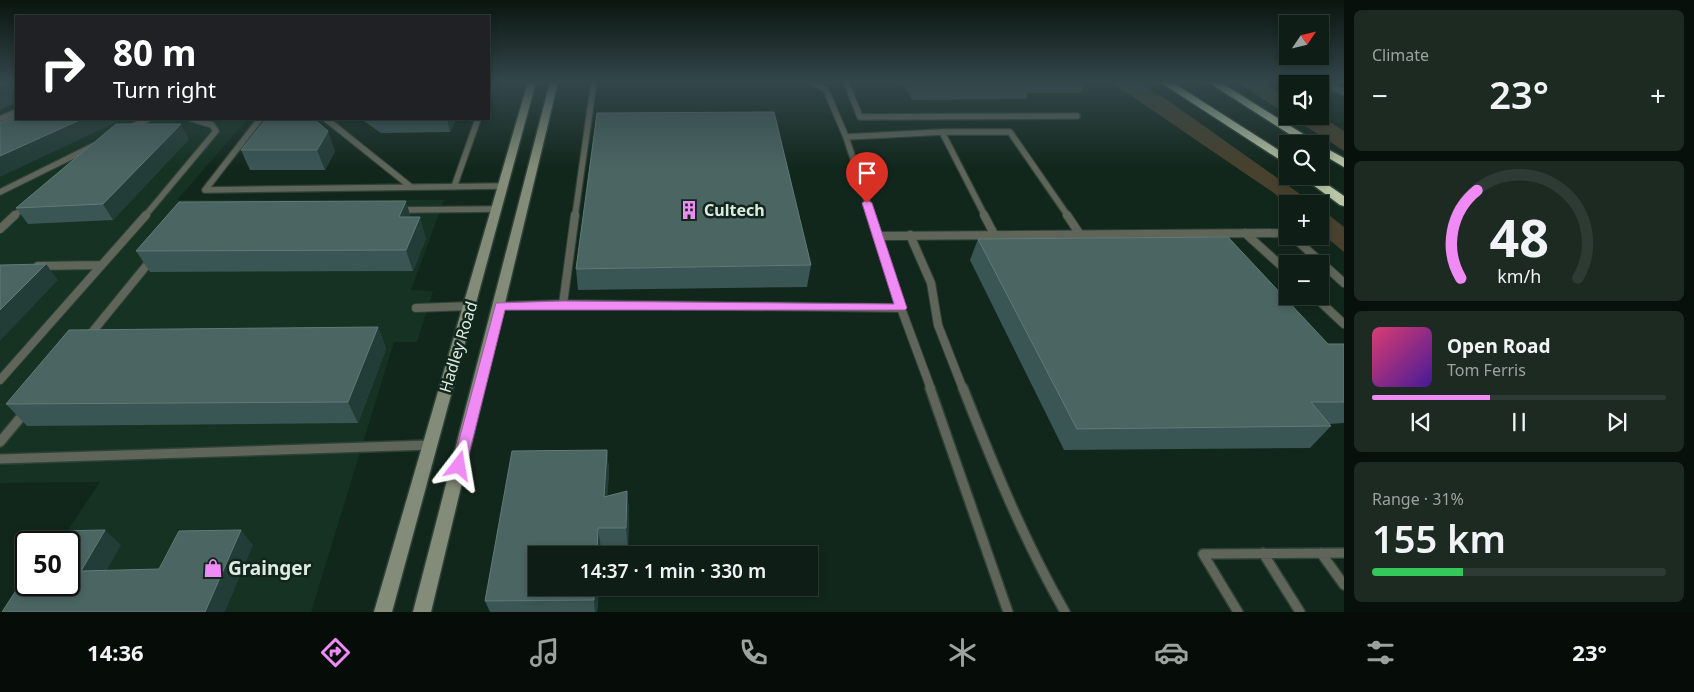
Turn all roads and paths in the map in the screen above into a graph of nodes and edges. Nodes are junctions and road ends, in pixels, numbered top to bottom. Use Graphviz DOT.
graph roads {
  1 [pos="524,111"];
  2 [pos="547,111"];
  3 [pos="590,111"];
  4 [pos="835,111"];
  5 [pos="858,111"];
  6 [pos="1209,111"];
  7 [pos="1259,111"];
  8 [pos="15,112"];
  9 [pos="1077,116"];
  10 [pos="0,119"];
  11 [pos="146,120"];
  12 [pos="195,120"];
  13 [pos="259,120"];
  14 [pos="327,120"];
  15 [pos="478,120"];
  16 [pos="125,130"];
  17 [pos="942,132"];
  18 [pos="1298,135"];
  19 [pos="846,137"];
  20 [pos="101,142"];
  21 [pos="85,150"];
  22 [pos="1329,154"];
  23 [pos="1279,156"];
  24 [pos="1344,163"];
  25 [pos="64,170"];
  26 [pos="1320,185"];
  27 [pos="504,186"];
  28 [pos="411,187"];
  29 [pos="454,187"];
  30 [pos="0,192"];
  31 [pos="28,202"];
  32 [pos="1344,202"];
  33 [pos="498,209"];
  34 [pos="390,210"];
  35 [pos="0,229"];
  36 [pos="1079,233"];
  37 [pos="1245,233"];
  38 [pos="1279,233"];
  39 [pos="994,234"];
  40 [pos="878,236"];
  41 [pos="910,236"];
  42 [pos="1302,245"];
  43 [pos="155,256"];
  44 [pos="1279,264"];
  45 [pos="100,265"];
  46 [pos="27,266"];
  47 [pos="1344,282"];
  48 [pos="563,304"];
  49 [pos="1324,305"];
  50 [pos="470,306"];
  51 [pos="500,306"];
  52 [pos="416,308"];
  53 [pos="901,308"];
  54 [pos="1344,324"];
  55 [pos="85,340"];
  56 [pos="0,380"];
  57 [pos="30,405"];
  58 [pos="0,442"];
  59 [pos="429,445"];
  60 [pos="0,459"];
  61 [pos="1344,552"];
  62 [pos="1321,553"];
  63 [pos="1262,554"];
  64 [pos="1344,585"];
  65 [pos="383,612"];
  66 [pos="422,612"];
  67 [pos="1008,612"];
  68 [pos="1065,612"];
  69 [pos="1238,612"];
  70 [pos="1300,612"];
  1 -- 27 [label="main road, Hadley Road"];
  2 -- 51 [label="main road, Hadley Road"];
  3 -- 48 [label="lane"];
  4 -- 19 [label="lane"];
  5 -- 9 [label="lane"];
  6 -- 23 [label="highway"];
  7 -- 18 [label="highway"];
  8 -- 10 [label="lane"];
  11 -- 16 [label="lane"];
  12 -- 45 [label="lane"];
  13 -- 28 [label="lane"];
  14 -- 28 [label="lane"];
  15 -- 29 [label="lane"];
  17 -- 19 [label="lane"];
  17 -- 36 [label="lane"];
  17 -- 39 [label="lane"];
  19 -- 40 [label="lane"];
  20 -- 21 [label="lane"];
  21 -- 25 [label="lane"];
  21 -- 30 [label="lane"];
  22 -- 24 [label="highway"];
  26 -- 32 [label="highway"];
  27 -- 29 [label="lane"];
  27 -- 33 [label="main road, Hadley Road"];
  28 -- 29 [label="lane"];
  31 -- 35 [label="lane"];
  33 -- 34 [label="lane"];
  33 -- 50 [label="main road, Hadley Road"];
  36 -- 37 [label="lane"];
  36 -- 39 [label="lane"];
  37 -- 38 [label="lane"];
  37 -- 44 [label="lane"];
  39 -- 41 [label="lane"];
  40 -- 41 [label="lane"];
  40 -- 53 [label="lane"];
  41 -- 68 [label="lane"];
  42 -- 47 [label="lane"];
  43 -- 55 [label="lane"];
  45 -- 46 [label="lane"];
  45 -- 56 [label="lane"];
  48 -- 51 [label="lane"];
  48 -- 53 [label="lane"];
  49 -- 54 [label="lane"];
  50 -- 52 [label="lane"];
  50 -- 59 [label="main road, Hadley Road"];
  51 -- 66 [label="main road, Hadley Road"];
  53 -- 67 [label="lane"];
  57 -- 58 [label="lane"];
  59 -- 60 [label="lane"];
  59 -- 65 [label="main road, Hadley Road"];
  61 -- 62 [label="lane"];
  62 -- 63 [label="lane"];
  62 -- 64 [label="lane"];
  63 -- 69 [label="lane"];
  63 -- 70 [label="lane"];
}
